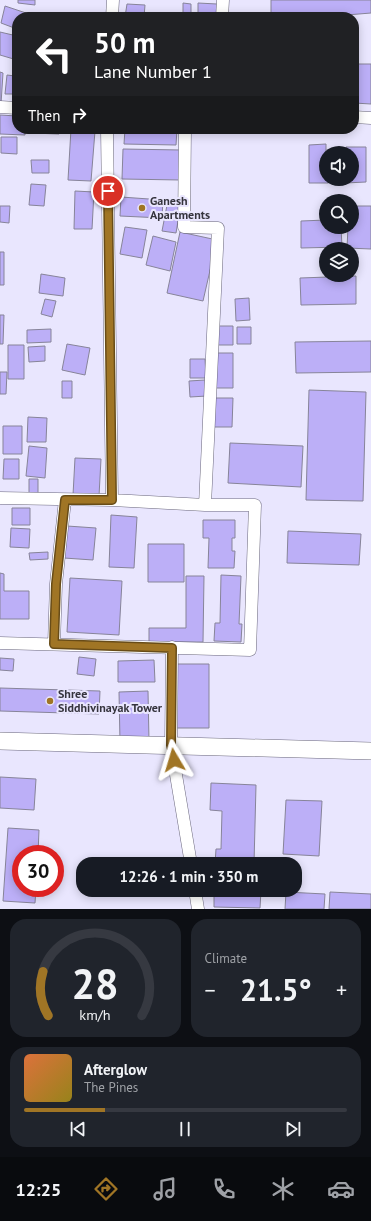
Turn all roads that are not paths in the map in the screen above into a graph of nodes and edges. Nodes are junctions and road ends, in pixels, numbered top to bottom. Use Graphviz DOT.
graph roads {
  1 [pos="113,0"];
  2 [pos="223,0"];
  3 [pos="112,12"];
  4 [pos="222,12"];
  5 [pos="0,107"];
  6 [pos="12,108"];
  7 [pos="359,117"];
  8 [pos="371,118"];
  9 [pos="107,134"];
  10 [pos="186,134"];
  11 [pos="0,498"];
  12 [pos="65,500"];
  13 [pos="112,500"];
  14 [pos="205,505"];
  15 [pos="0,643"];
  16 [pos="54,644"];
  17 [pos="172,648"];
  18 [pos="0,741"];
  19 [pos="171,745"];
  20 [pos="371,750"];
  21 [pos="190,857"];
  22 [pos="196,897"];
  23 [pos="198,909"];
  1 -- 3 [label="street"];
  2 -- 4 [label="street"];
  5 -- 6 [label="street"];
  7 -- 8 [label="street"];
  9 -- 13 [label="street"];
  10 -- 14 [label="street"];
  11 -- 12 [label="street"];
  12 -- 13 [label="street"];
  12 -- 16 [label="street"];
  13 -- 14 [label="street"];
  14 -- 17 [label="street"];
  15 -- 16 [label="street"];
  16 -- 17 [label="street"];
  17 -- 19 [label="street"];
  18 -- 19 [label="street"];
  19 -- 20 [label="street"];
  19 -- 21 [label="street"];
  22 -- 23 [label="street"];
}
